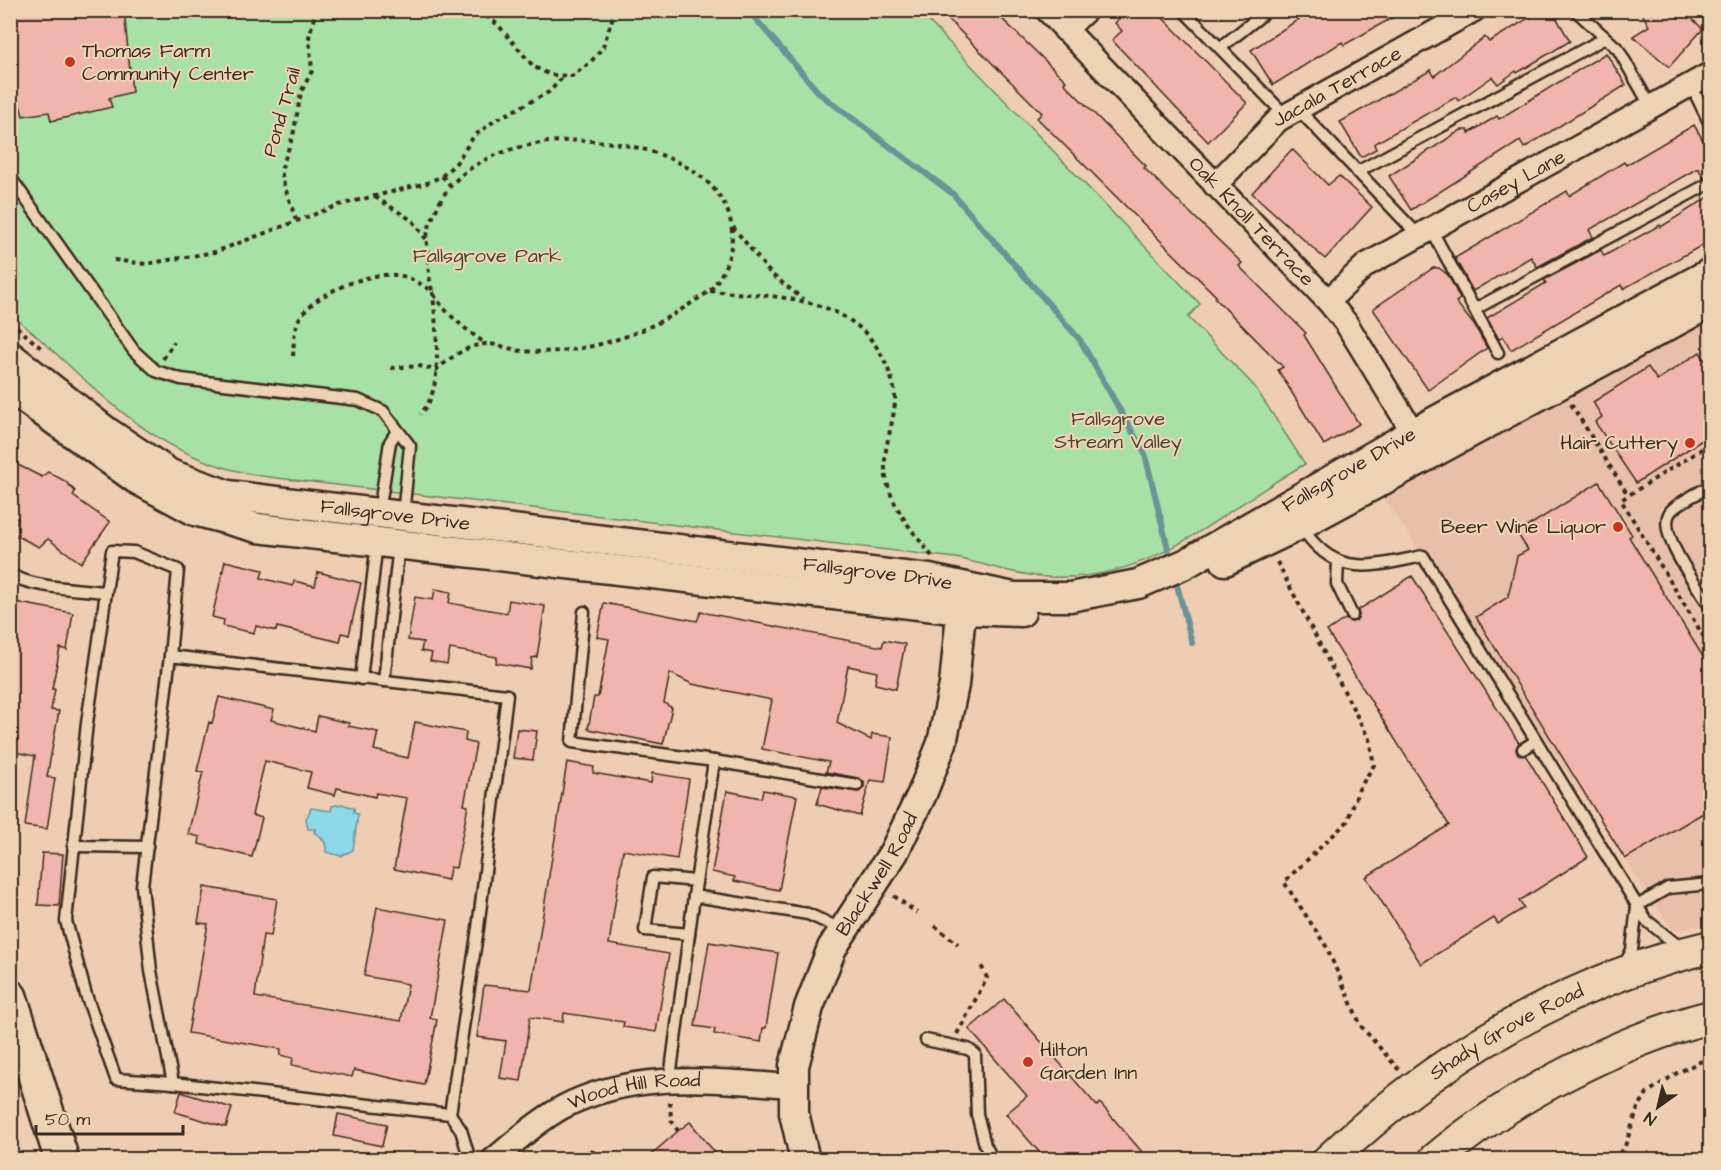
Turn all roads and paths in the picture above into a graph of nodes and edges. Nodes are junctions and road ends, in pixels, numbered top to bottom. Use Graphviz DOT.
graph roads {
  1 [pos="316,10"];
  2 [pos="479,10"];
  3 [pos="615,10"];
  4 [pos="1047,10"];
  5 [pos="1086,10"];
  6 [pos="1184,10"];
  7 [pos="1268,10"];
  8 [pos="1474,10"];
  9 [pos="1575,10"];
  10 [pos="1065,30"];
  11 [pos="1605,38"];
  12 [pos="1220,48"];
  13 [pos="564,76"];
  14 [pos="1701,80"];
  15 [pos="1652,107"];
  16 [pos="1292,112"];
  17 [pos="1710,124"];
  18 [pos="1357,172"];
  19 [pos="442,176"];
  20 [pos="10,177"];
  21 [pos="1710,183"];
  22 [pos="450,185"];
  23 [pos="1215,185"];
  24 [pos="375,197"];
  25 [pos="296,220"];
  26 [pos="732,226"];
  27 [pos="1425,232"];
  28 [pos="426,240"];
  29 [pos="114,260"];
  30 [pos="1710,273"];
  31 [pos="710,291"];
  32 [pos="433,292"];
  33 [pos="803,299"];
  34 [pos="1329,302"];
  35 [pos="1710,303"];
  36 [pos="1475,309"];
  37 [pos="10,321"];
  38 [pos="486,344"];
  39 [pos="1498,352"];
  40 [pos="47,354"];
  41 [pos="10,356"];
  42 [pos="293,356"];
  43 [pos="391,368"];
  44 [pos="436,370"];
  45 [pos="10,388"];
  46 [pos="1571,404"];
  47 [pos="420,414"];
  48 [pos="397,431"];
  49 [pos="1420,445"];
  50 [pos="1710,486"];
  51 [pos="1628,495"];
  52 [pos="1300,525"];
  53 [pos="390,529"];
  54 [pos="1273,553"];
  55 [pos="923,557"];
  56 [pos="1338,562"];
  57 [pos="10,574"];
  58 [pos="1176,577"];
  59 [pos="104,592"];
  60 [pos="962,598"];
  61 [pos="1710,606"];
  62 [pos="584,612"];
  63 [pos="1352,615"];
  64 [pos="170,656"];
  65 [pos="361,679"];
  66 [pos="384,681"];
  67 [pos="1536,741"];
  68 [pos="1523,749"];
  69 [pos="714,761"];
  70 [pos="857,785"];
  71 [pos="73,846"];
  72 [pos="147,847"];
  73 [pos="696,881"];
  74 [pos="1710,884"];
  75 [pos="894,896"];
  76 [pos="694,897"];
  77 [pos="1637,906"];
  78 [pos="917,913"];
  79 [pos="935,926"];
  80 [pos="843,930"];
  81 [pos="689,934"];
  82 [pos="958,944"];
  83 [pos="1699,949"];
  84 [pos="1619,976"];
  85 [pos="10,997"];
  86 [pos="1709,1032"];
  87 [pos="926,1040"];
  88 [pos="1401,1073"];
  89 [pos="670,1078"];
  90 [pos="173,1083"];
  91 [pos="794,1086"];
  92 [pos="670,1102"];
  93 [pos="450,1114"];
  94 [pos="678,1131"];
  95 [pos="62,1160"];
  96 [pos="470,1160"];
  97 [pos="493,1160"];
  98 [pos="805,1160"];
  99 [pos="993,1160"];
  100 [pos="1329,1160"];
  101 [pos="1434,1160"];
  102 [pos="1614,1160"];
  1 -- 25 [label="path, Pond Trail"];
  2 -- 13 [label="path"];
  3 -- 13 [label="path"];
  4 -- 10 [label="street, Oak Knoll Terrace"];
  5 -- 10 [label="street"];
  6 -- 12 [label="lane"];
  7 -- 12 [label="lane"];
  8 -- 16 [label="street, Jacala Terrace"];
  9 -- 11 [label="lane"];
  10 -- 23 [label="street, Oak Knoll Terrace"];
  11 -- 15 [label="lane"];
  11 -- 18 [label="lane"];
  12 -- 16 [label="lane"];
  13 -- 19 [label="path"];
  14 -- 15 [label="street, Casey Lane"];
  14 -- 17 [label="lane"];
  15 -- 27 [label="street, Casey Lane"];
  16 -- 18 [label="lane"];
  16 -- 23 [label="street, Jacala Terrace"];
  18 -- 27 [label="lane"];
  19 -- 22 [label="path"];
  19 -- 24 [label="path"];
  20 -- 48 [label="lane"];
  21 -- 36 [label="lane"];
  22 -- 26 [label="path"];
  22 -- 28 [label="path"];
  23 -- 34 [label="street, Oak Knoll Terrace"];
  24 -- 25 [label="path"];
  24 -- 28 [label="path"];
  25 -- 29 [label="path"];
  26 -- 31 [label="path"];
  26 -- 33 [label="path"];
  27 -- 34 [label="street, Casey Lane"];
  27 -- 36 [label="lane"];
  28 -- 32 [label="path"];
  30 -- 49 [label="street, Fallsgrove Drive"];
  31 -- 33 [label="path"];
  31 -- 38 [label="path"];
  32 -- 38 [label="path"];
  32 -- 42 [label="path"];
  32 -- 44 [label="path"];
  33 -- 55 [label="path"];
  34 -- 49 [label="street, Oak Knoll Terrace"];
  35 -- 49 [label="street, Fallsgrove Drive"];
  36 -- 39 [label="lane"];
  37 -- 40 [label="path"];
  38 -- 44 [label="path"];
  41 -- 53 [label="street, Fallsgrove Drive"];
  43 -- 44 [label="path"];
  44 -- 47 [label="path"];
  45 -- 53 [label="street, Fallsgrove Drive"];
  46 -- 51 [label="path"];
  48 -- 53 [label="lane"];
  48 -- 53 [label="lane"];
  49 -- 52 [label="street, Fallsgrove Drive"];
  49 -- 58 [label="street, Fallsgrove Drive"];
  50 -- 61 [label="lane"];
  52 -- 56 [label="lane"];
  52 -- 58 [label="street, Fallsgrove Drive"];
  53 -- 60 [label="street, Fallsgrove Drive"];
  53 -- 65 [label="lane"];
  53 -- 66 [label="lane"];
  54 -- 88 [label="path"];
  56 -- 63 [label="lane"];
  56 -- 67 [label="lane"];
  57 -- 59 [label="lane"];
  58 -- 60 [label="street, Fallsgrove Drive"];
  59 -- 64 [label="lane"];
  59 -- 71 [label="lane"];
  60 -- 80 [label="street, Blackwell Road"];
  62 -- 69 [label="lane"];
  64 -- 65 [label="lane"];
  64 -- 72 [label="lane"];
  65 -- 66 [label="lane"];
  66 -- 93 [label="lane"];
  67 -- 68 [label="lane"];
  67 -- 77 [label="lane"];
  69 -- 70 [label="lane"];
  69 -- 73 [label="lane"];
  71 -- 72 [label="lane"];
  71 -- 90 [label="lane"];
  72 -- 90 [label="lane"];
  73 -- 76 [label="lane"];
  73 -- 81 [label="lane"];
  74 -- 77 [label="lane"];
  75 -- 78 [label="path"];
  76 -- 80 [label="lane"];
  76 -- 81 [label="lane"];
  77 -- 83 [label="lane"];
  77 -- 84 [label="lane"];
  79 -- 82 [label="path"];
  80 -- 91 [label="street, Blackwell Road"];
  81 -- 89 [label="lane"];
  83 -- 84 [label="main road, Shady Grove Road"];
  84 -- 100 [label="main road, Shady Grove Road"];
  85 -- 95 [label="main road"];
  86 -- 101 [label="main road"];
  86 -- 102 [label="path"];
  87 -- 99 [label="lane"];
  89 -- 91 [label="street, Wood Hill Road"];
  89 -- 97 [label="street, Wood Hill Road"];
  90 -- 93 [label="lane"];
  91 -- 98 [label="street, Blackwell Road"];
  92 -- 94 [label="path"];
  93 -- 96 [label="lane"];
}
